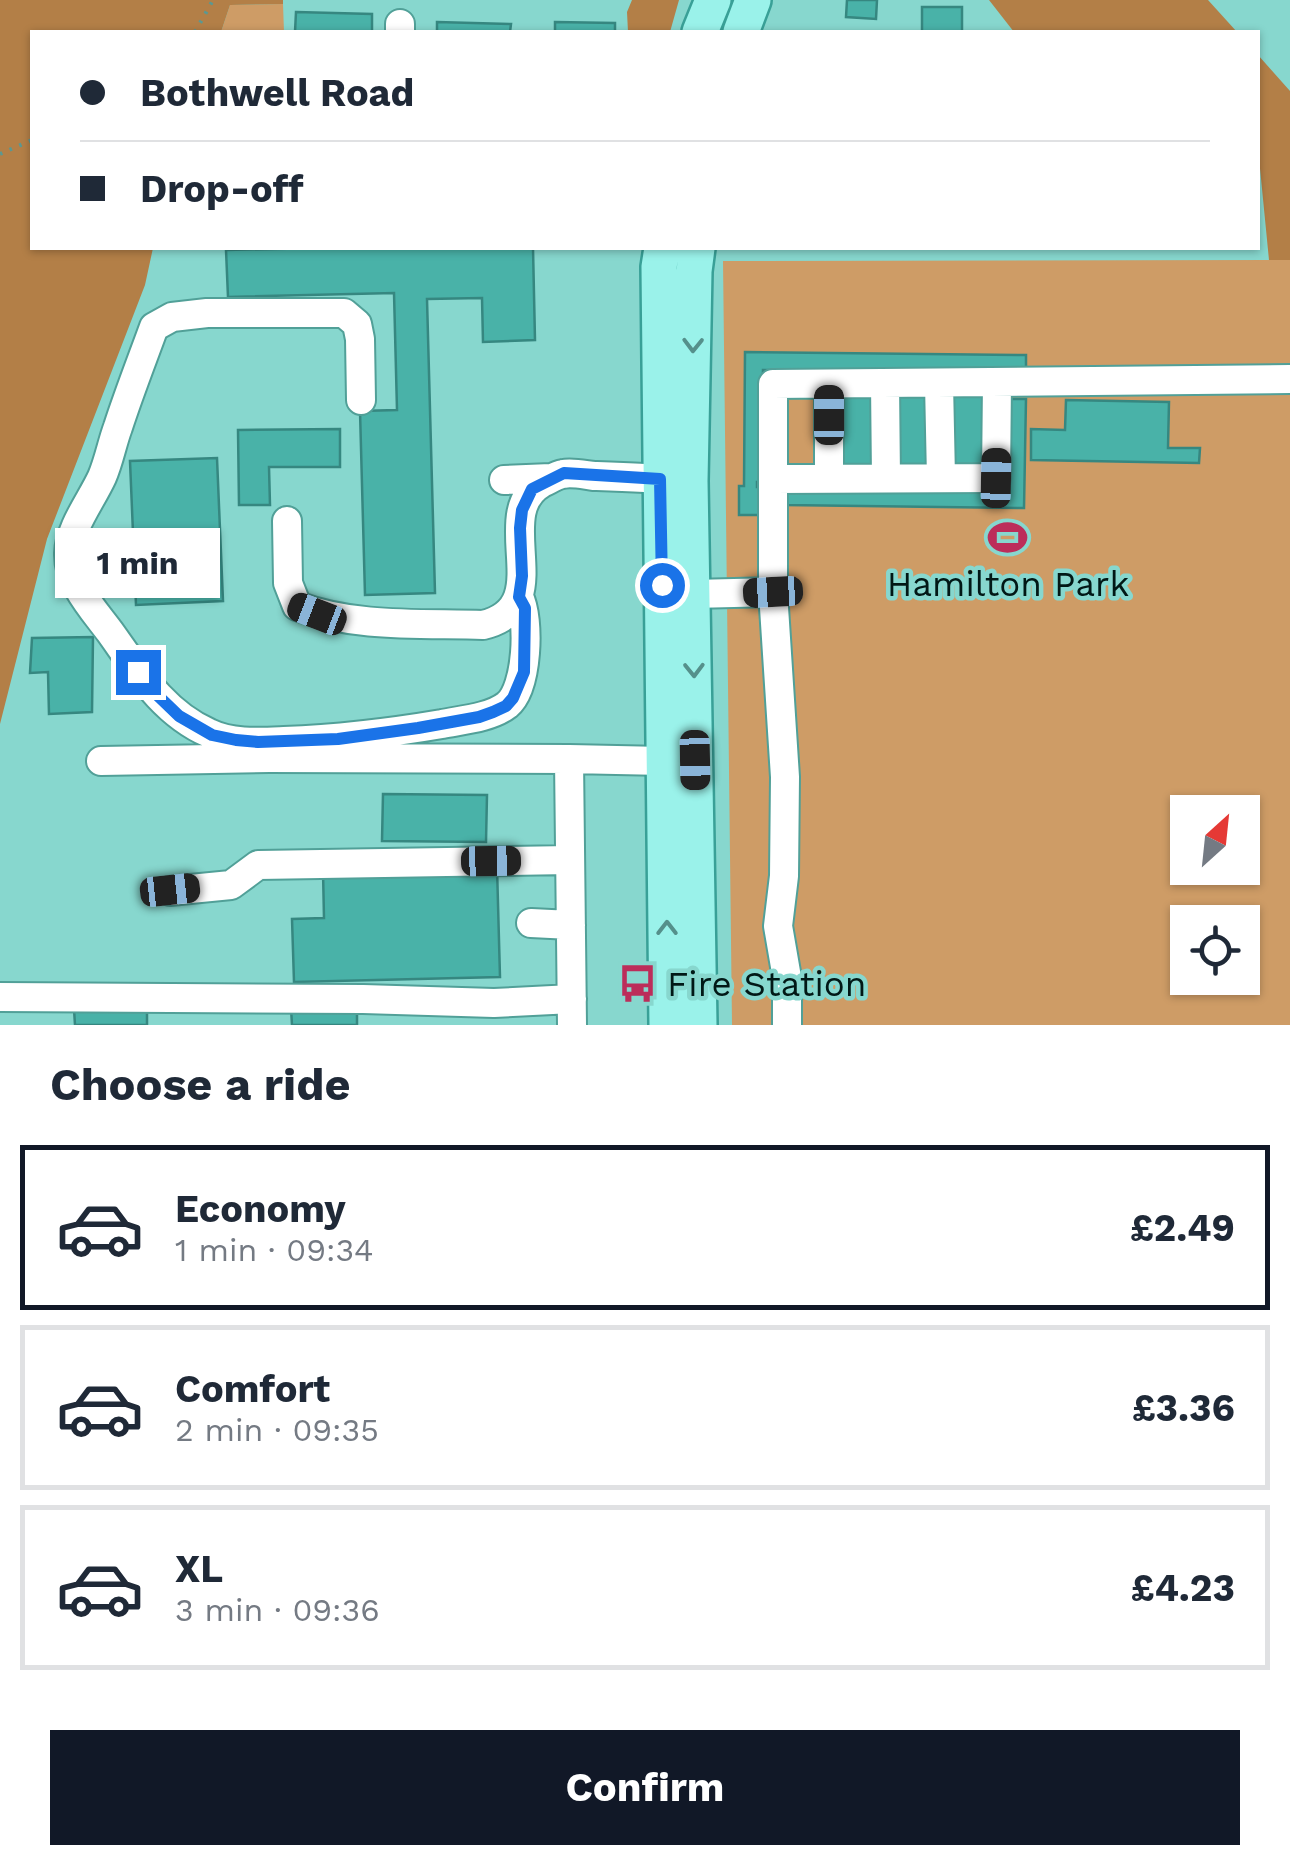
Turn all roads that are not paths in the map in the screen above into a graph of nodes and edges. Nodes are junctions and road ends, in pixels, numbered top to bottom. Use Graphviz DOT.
graph roads {
  1 [pos="713,0"];
  2 [pos="753,0"];
  3 [pos="701,30"];
  4 [pos="742,30"];
  5 [pos="662,250"];
  6 [pos="697,250"];
  7 [pos="1290,379"];
  8 [pos="997,382"];
  9 [pos="885,383"];
  10 [pos="939,383"];
  11 [pos="830,384"];
  12 [pos="361,400"];
  13 [pos="551,478"];
  14 [pos="773,478"];
  15 [pos="829,478"];
  16 [pos="886,478"];
  17 [pos="941,478"];
  18 [pos="504,480"];
  19 [pos="675,480"];
  20 [pos="287,521"];
  21 [pos="773,592"];
  22 [pos="693,594"];
  23 [pos="519,597"];
  24 [pos="491,624"];
  25 [pos="524,672"];
  26 [pos="569,760"];
  27 [pos="101,761"];
  28 [pos="664,761"];
  29 [pos="570,860"];
  30 [pos="170,890"];
  31 [pos="531,923"];
  32 [pos="571,925"];
  33 [pos="0,997"];
  34 [pos="572,1012"];
  35 [pos="667,1025"];
  36 [pos="699,1025"];
  37 [pos="787,1025"];
  1 -- 3 [label="main road"];
  2 -- 4 [label="main road"];
  5 -- 19 [label="main road"];
  6 -- 19 [label="main road, one-way"];
  7 -- 8 [label="street"];
  8 -- 10 [label="street"];
  8 -- 17 [label="street"];
  9 -- 10 [label="street"];
  9 -- 11 [label="street"];
  9 -- 16 [label="street"];
  10 -- 17 [label="street"];
  11 -- 14 [label="street"];
  11 -- 15 [label="street"];
  12 -- 25 [label="street"];
  13 -- 18 [label="street"];
  13 -- 19 [label="street"];
  13 -- 23 [label="street"];
  14 -- 15 [label="street"];
  14 -- 21 [label="street"];
  15 -- 16 [label="street"];
  16 -- 17 [label="street"];
  19 -- 22 [label="main road"];
  19 -- 28 [label="main road"];
  20 -- 24 [label="street"];
  21 -- 22 [label="street"];
  21 -- 37 [label="street"];
  22 -- 36 [label="main road, one-way"];
  23 -- 24 [label="street"];
  23 -- 25 [label="street"];
  24 -- 25 [label="street"];
  26 -- 27 [label="street"];
  26 -- 28 [label="street"];
  26 -- 29 [label="street"];
  35 -- 28 [label="main road, one-way"];
  29 -- 30 [label="street"];
  29 -- 32 [label="street"];
  31 -- 32 [label="street"];
  32 -- 34 [label="street"];
  33 -- 34 [label="street"];
}
